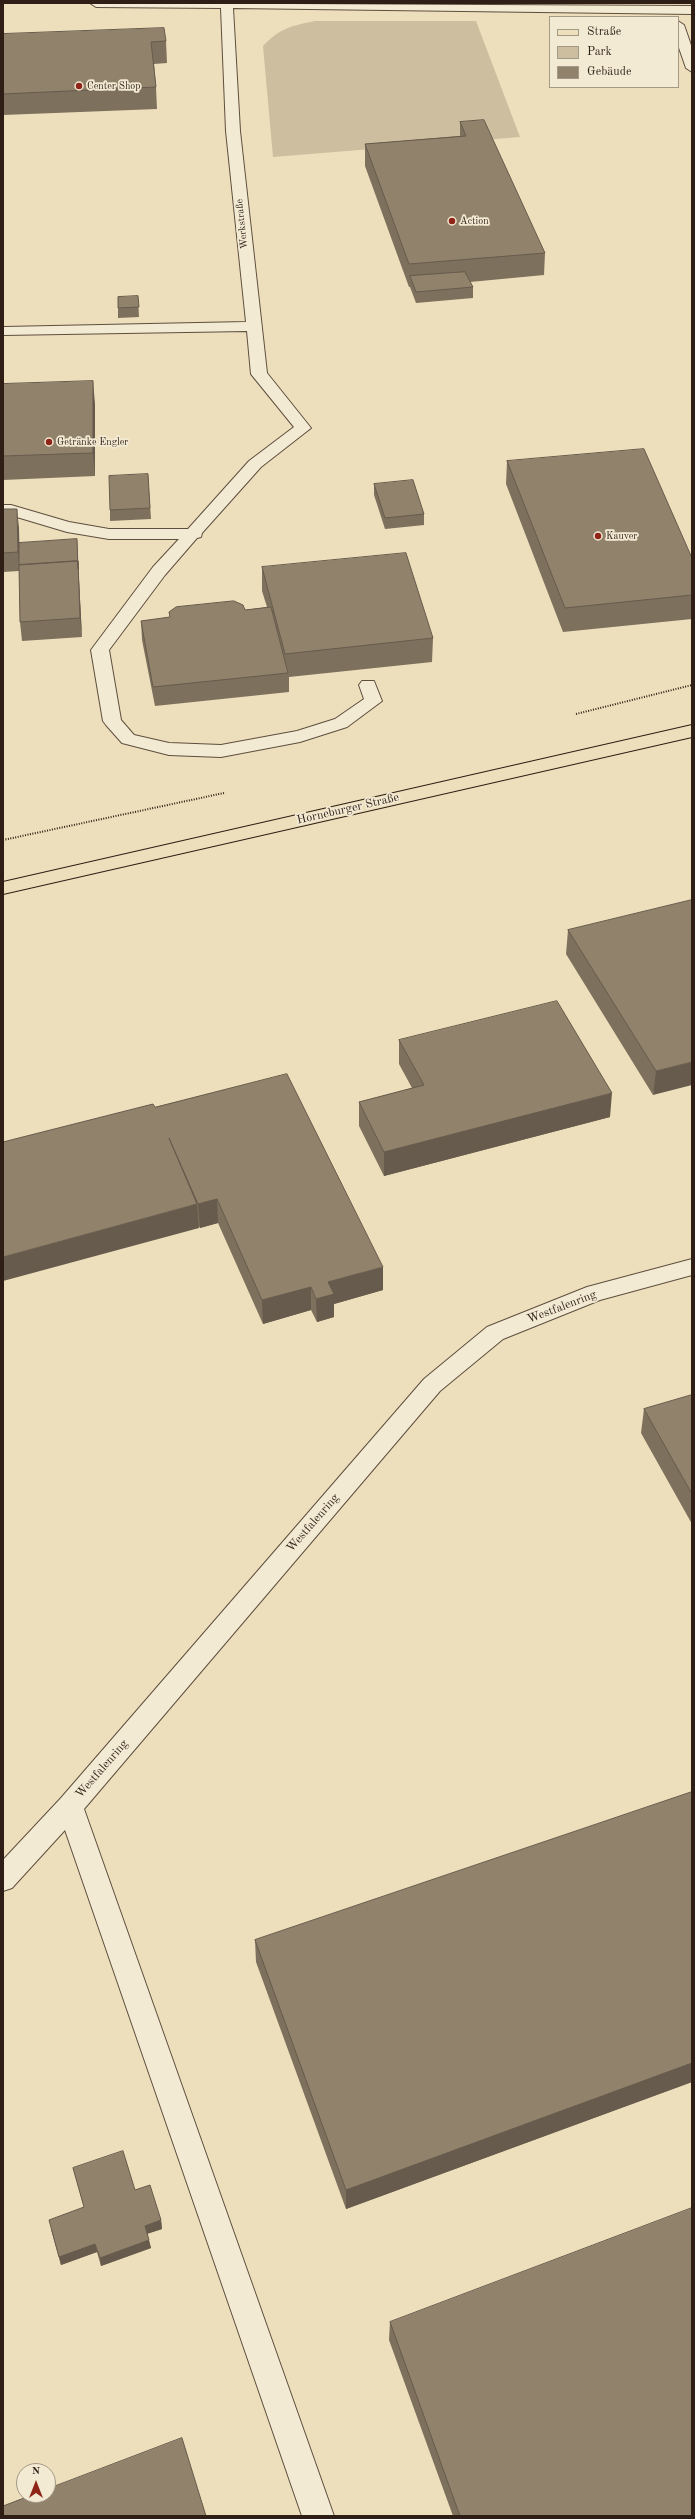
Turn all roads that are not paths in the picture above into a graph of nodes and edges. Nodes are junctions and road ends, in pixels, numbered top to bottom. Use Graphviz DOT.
graph roads {
  1 [pos="96,3"];
  2 [pos="228,4"];
  3 [pos="692,10"];
  4 [pos="674,14"];
  5 [pos="679,27"];
  6 [pos="689,43"];
  7 [pos="692,68"];
  8 [pos="252,326"];
  9 [pos="4,331"];
  10 [pos="3,510"];
  11 [pos="195,534"];
  12 [pos="368,685"];
  13 [pos="692,731"];
  14 [pos="3,888"];
  15 [pos="692,1267"];
  16 [pos="70,1806"];
  17 [pos="3,1879"];
  18 [pos="318,2516"];
  1 -- 2 [label="street"];
  2 -- 4 [label="street"];
  2 -- 8 [label="street, Werkstraße"];
  3 -- 4 [label="street"];
  5 -- 6 [label="street"];
  6 -- 7 [label="street"];
  8 -- 9 [label="street"];
  8 -- 11 [label="street, Werkstraße"];
  10 -- 11 [label="street"];
  11 -- 12 [label="street"];
  13 -- 14 [label="main road, Horneburger Straße"];
  15 -- 16 [label="street, Westfalenring"];
  16 -- 17 [label="street, Westfalenring"];
  16 -- 18 [label="street"];
}
